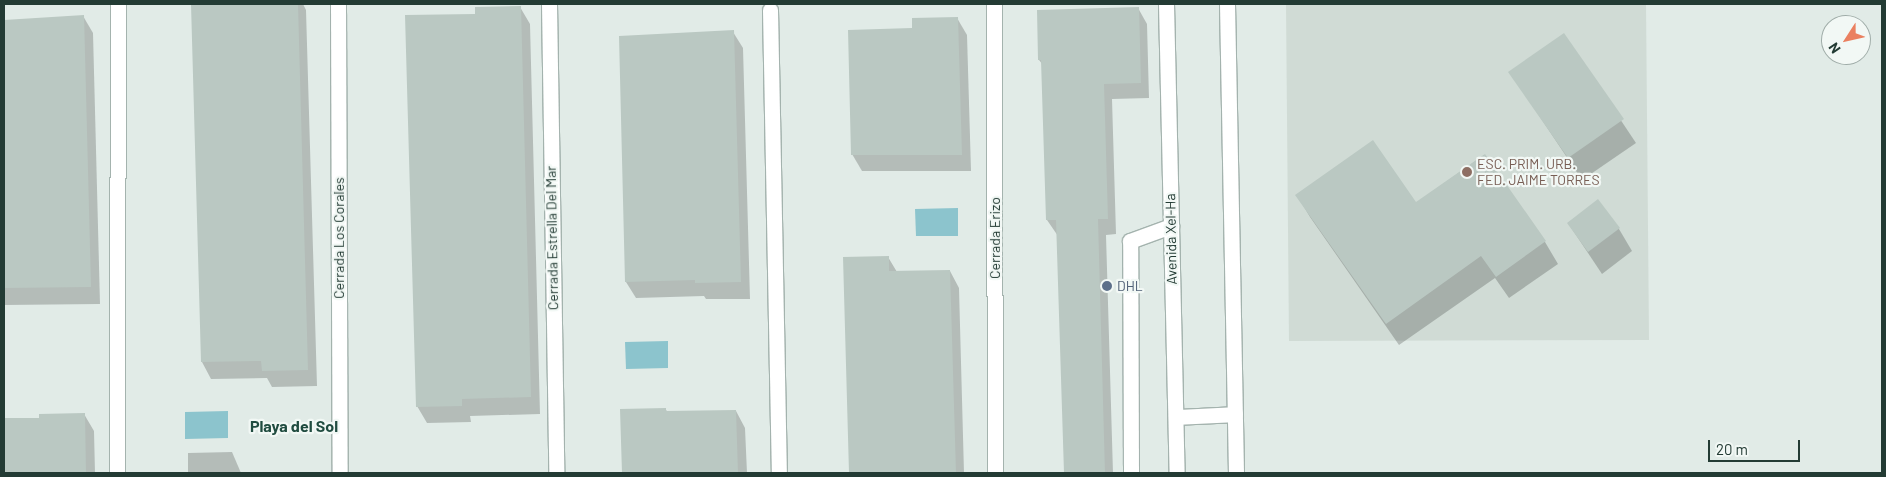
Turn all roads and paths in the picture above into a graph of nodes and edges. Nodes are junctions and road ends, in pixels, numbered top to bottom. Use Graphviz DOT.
graph roads {
  1 [pos="118,4"];
  2 [pos="338,4"];
  3 [pos="549,4"];
  4 [pos="994,4"];
  5 [pos="1166,4"];
  6 [pos="1227,4"];
  7 [pos="770,10"];
  8 [pos="1171,226"];
  9 [pos="1235,414"];
  10 [pos="1176,417"];
  11 [pos="117,473"];
  12 [pos="340,473"];
  13 [pos="556,473"];
  14 [pos="779,473"];
  15 [pos="995,473"];
  16 [pos="1131,473"];
  17 [pos="1177,473"];
  18 [pos="1236,473"];
  1 -- 11 [label="street"];
  2 -- 12 [label="street, Cerrada Los Corales"];
  3 -- 13 [label="street, Cerrada Estrella Del Mar"];
  4 -- 15 [label="street, Cerrada Erizo"];
  5 -- 8 [label="street, Avenida Xel-Ha"];
  6 -- 9 [label="street"];
  7 -- 14 [label="street"];
  8 -- 10 [label="street, Avenida Xel-Ha"];
  8 -- 16 [label="street"];
  9 -- 10 [label="street"];
  9 -- 18 [label="street"];
  10 -- 17 [label="street, Avenida Xel-Ha"];
}
